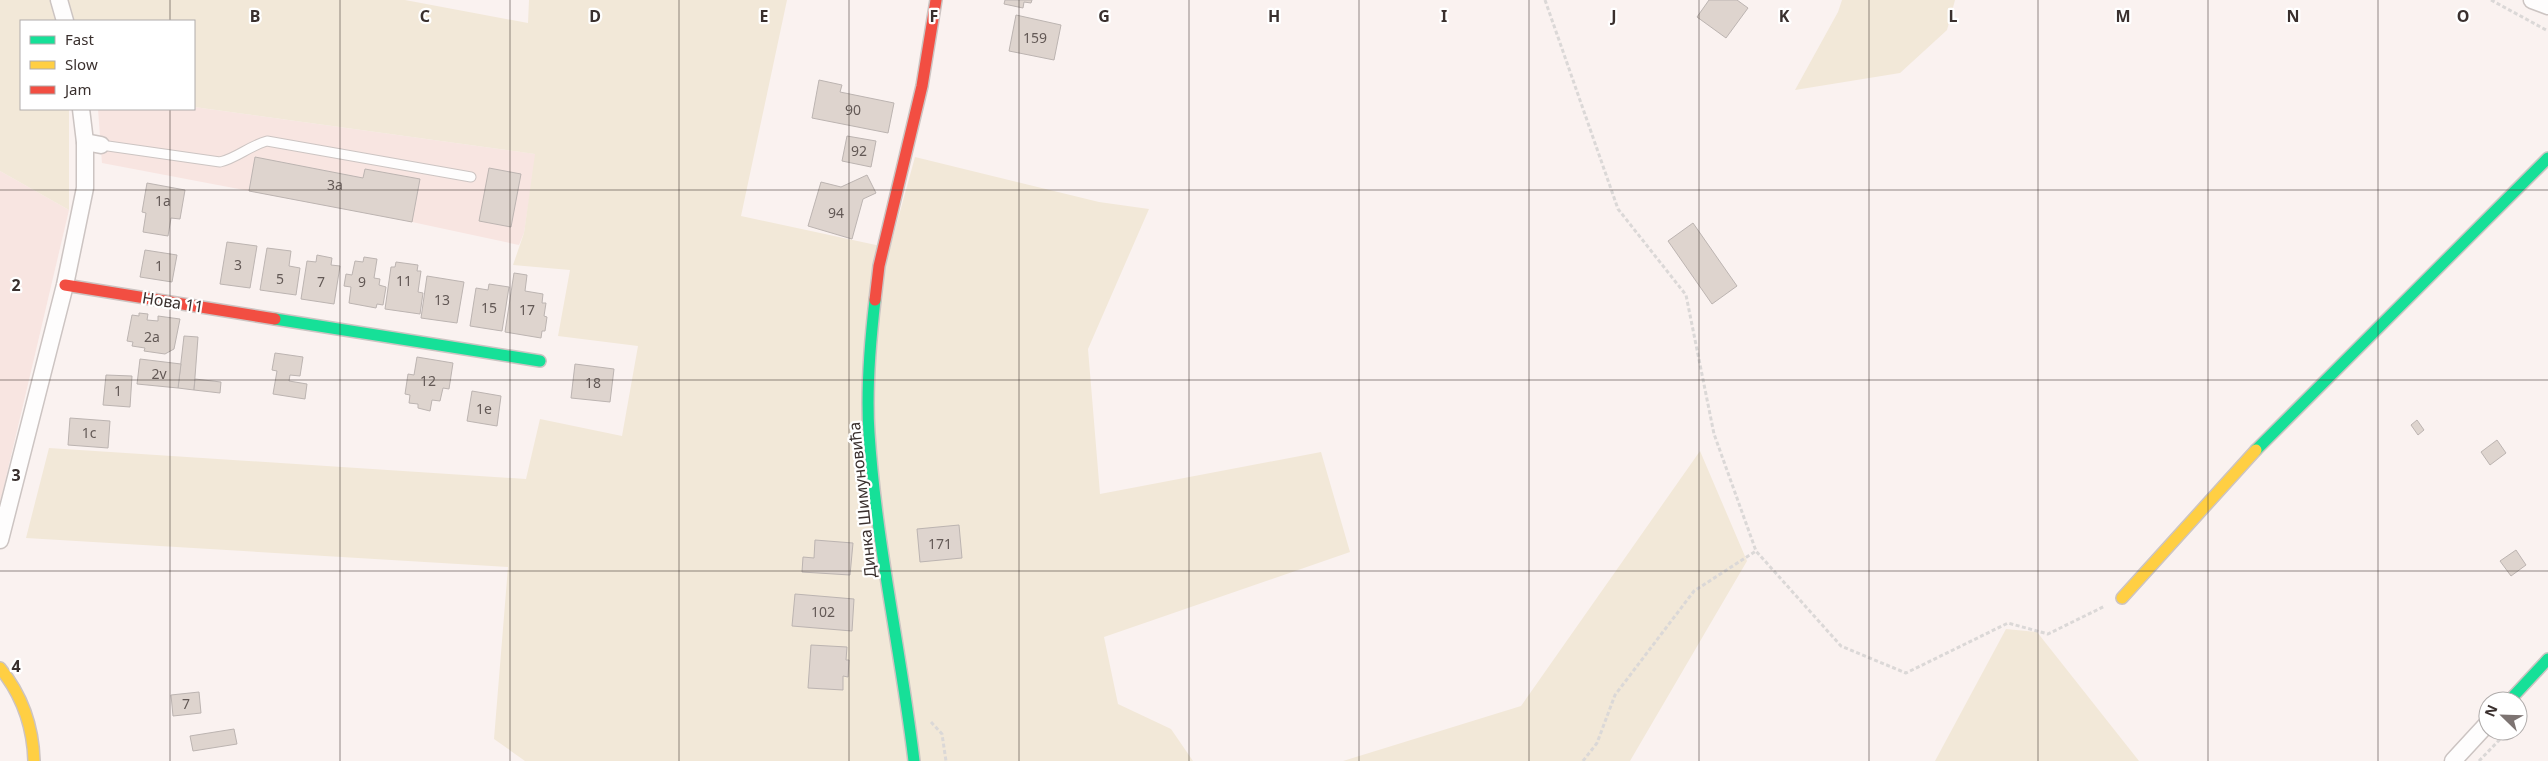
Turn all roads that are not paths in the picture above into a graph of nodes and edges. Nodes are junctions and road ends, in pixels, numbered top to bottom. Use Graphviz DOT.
graph roads {
  1 [pos="59,0"];
  2 [pos="936,0"];
  3 [pos="2532,0"];
  4 [pos="2548,6"];
  5 [pos="65,20"];
  6 [pos="81,110"];
  7 [pos="93,143"];
  8 [pos="2548,158"];
  9 [pos="471,177"];
  10 [pos="65,285"];
  11 [pos="540,361"];
  12 [pos="0,540"];
  13 [pos="2122,598"];
  14 [pos="2548,660"];
  15 [pos="0,668"];
  16 [pos="2519,691"];
  17 [pos="2478,734"];
  18 [pos="34,761"];
  19 [pos="914,761"];
  20 [pos="2453,761"];
  1 -- 5 [label="street"];
  2 -- 19 [label="street, Динка Шимуновића"];
  3 -- 4 [label="street"];
  6 -- 7 [label="street"];
  7 -- 9 [label="lane"];
  7 -- 10 [label="street"];
  8 -- 13 [label="street"];
  10 -- 11 [label="street, Нова 11"];
  10 -- 12 [label="street"];
  14 -- 16 [label="street"];
  15 -- 18 [label="street"];
  17 -- 20 [label="street"];
}
